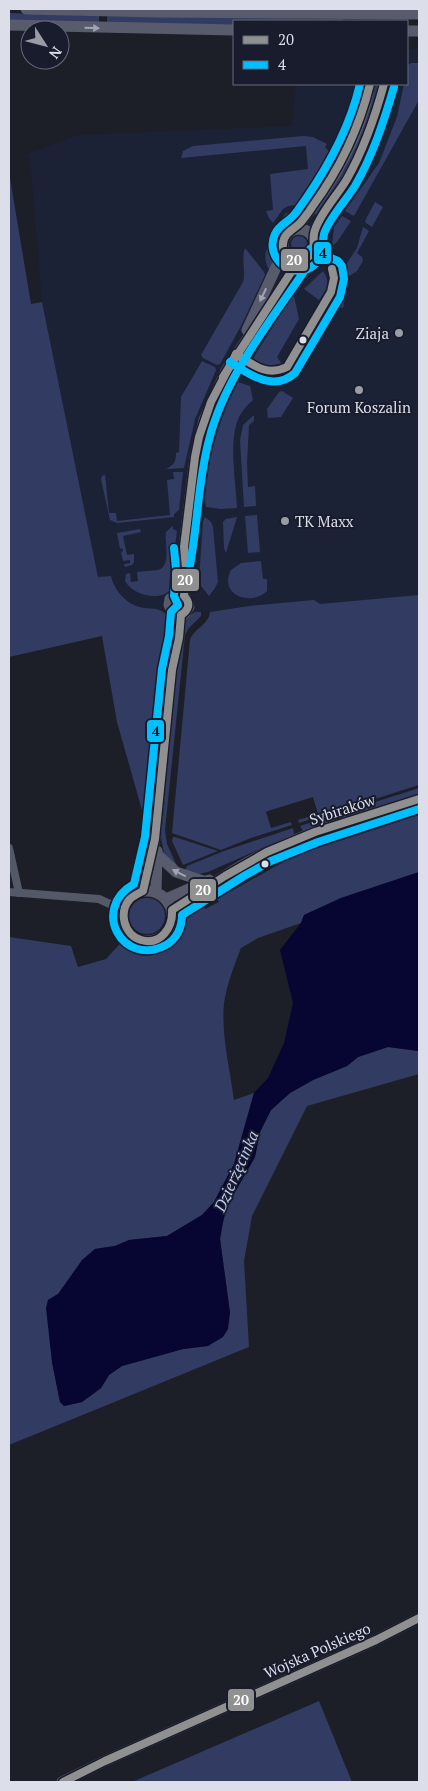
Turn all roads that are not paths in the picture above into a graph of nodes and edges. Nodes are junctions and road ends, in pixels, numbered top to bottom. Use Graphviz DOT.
graph roads {
  1 [pos="26,9"];
  2 [pos="419,14"];
  3 [pos="374,15"];
  4 [pos="388,15"];
  5 [pos="9,25"];
  6 [pos="233,30"];
  7 [pos="370,85"];
  8 [pos="384,85"];
  9 [pos="295,229"];
  10 [pos="312,236"];
  11 [pos="284,250"];
  12 [pos="299,260"];
  13 [pos="236,354"];
  14 [pos="179,596"];
  15 [pos="177,614"];
  16 [pos="419,799"];
  17 [pos="155,839"];
  18 [pos="9,848"];
  19 [pos="157,854"];
  20 [pos="254,860"];
  21 [pos="206,882"];
  22 [pos="143,891"];
  23 [pos="9,892"];
  24 [pos="19,893"];
  25 [pos="161,896"];
  26 [pos="123,910"];
  27 [pos="172,910"];
  28 [pos="419,1618"];
  29 [pos="63,1782"];
  1 -- 3 [label="street"];
  2 -- 4 [label="street"];
  3 -- 4 [label="street"];
  5 -- 6 [label="street, one-way"];
  7 -- 9 [label="street"];
  8 -- 10 [label="street"];
  9 -- 10 [label="street"];
  9 -- 11 [label="street"];
  10 -- 12 [label="street"];
  11 -- 12 [label="street"];
  11 -- 13 [label="street, one-way"];
  12 -- 13 [label="street"];
  13 -- 14 [label="street"];
  14 -- 15 [label="street"];
  14 -- 15 [label="street"];
  15 -- 17 [label="street"];
  16 -- 20 [label="street, Sybiraków"];
  17 -- 19 [label="street"];
  17 -- 22 [label="street"];
  18 -- 24 [label="street"];
  21 -- 19 [label="street, one-way"];
  19 -- 25 [label="street"];
  20 -- 21 [label="street"];
  20 -- 27 [label="street, Sybiraków"];
  21 -- 25 [label="street"];
  22 -- 25 [label="street"];
  22 -- 26 [label="street"];
  23 -- 24 [label="street"];
  24 -- 26 [label="street"];
  25 -- 27 [label="street"];
  26 -- 27 [label="street"];
  28 -- 29 [label="street, Wojska Polskiego"];
}
